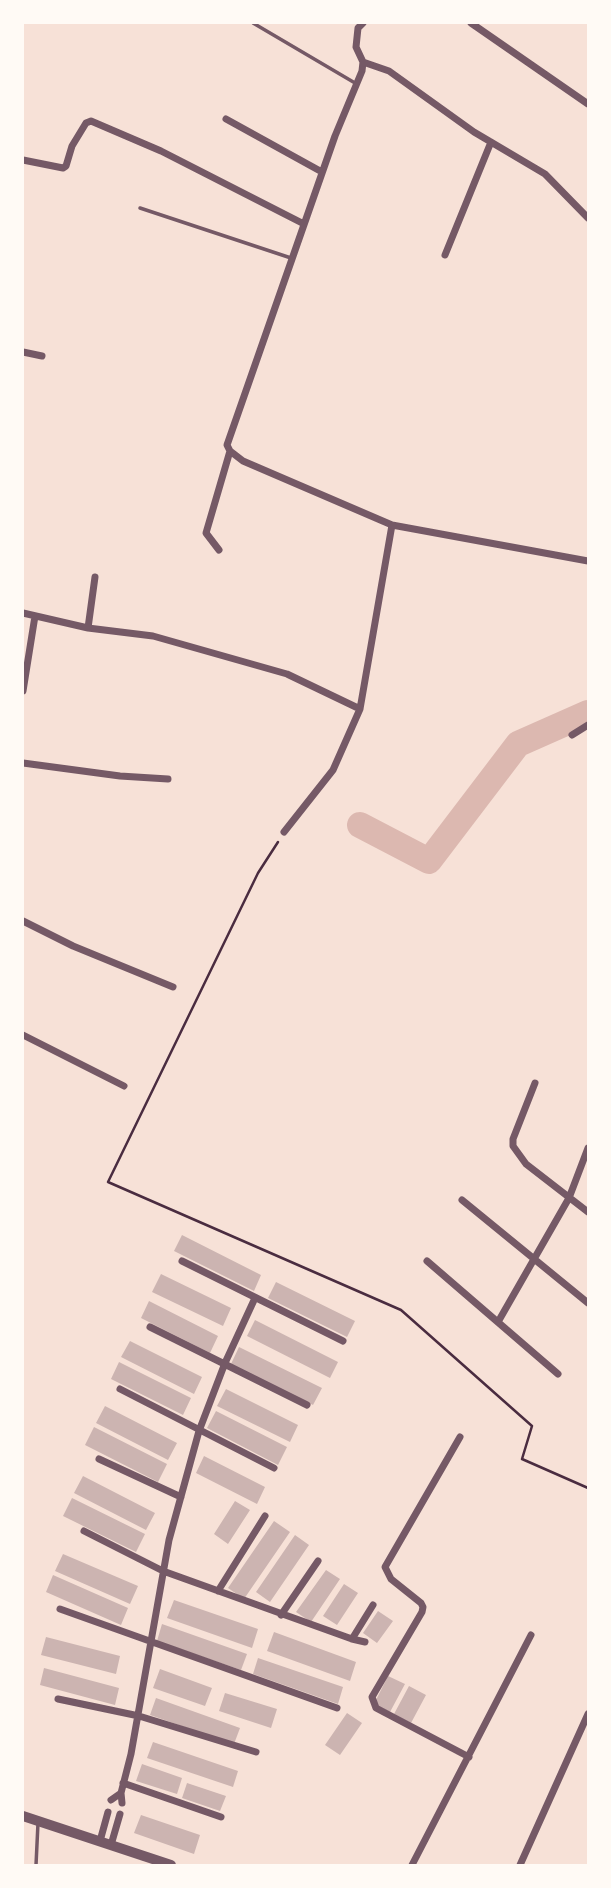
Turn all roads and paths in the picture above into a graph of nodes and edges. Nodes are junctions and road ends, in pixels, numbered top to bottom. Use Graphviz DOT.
graph roads {
  1 [pos="253,23"];
  2 [pos="363,23"];
  3 [pos="471,23"];
  4 [pos="363,62"];
  5 [pos="357,84"];
  6 [pos="588,104"];
  7 [pos="226,118"];
  8 [pos="491,142"];
  9 [pos="23,160"];
  10 [pos="322,172"];
  11 [pos="140,208"];
  12 [pos="588,218"];
  13 [pos="304,224"];
  14 [pos="445,255"];
  15 [pos="292,258"];
  16 [pos="23,352"];
  17 [pos="42,356"];
  18 [pos="230,451"];
  19 [pos="392,525"];
  20 [pos="219,550"];
  21 [pos="588,561"];
  22 [pos="95,577"];
  23 [pos="23,613"];
  24 [pos="35,616"];
  25 [pos="88,628"];
  26 [pos="23,691"];
  27 [pos="360,709"];
  28 [pos="588,725"];
  29 [pos="572,735"];
  30 [pos="23,763"];
  31 [pos="168,779"];
  32 [pos="285,832"];
  33 [pos="23,921"];
  34 [pos="173,987"];
  35 [pos="23,1035"];
  36 [pos="535,1083"];
  37 [pos="124,1086"];
  38 [pos="588,1148"];
  39 [pos="569,1198"];
  40 [pos="462,1200"];
  41 [pos="588,1212"];
  42 [pos="533,1259"];
  43 [pos="182,1261"];
  44 [pos="427,1261"];
  45 [pos="255,1298"];
  46 [pos="588,1303"];
  47 [pos="498,1322"];
  48 [pos="150,1327"];
  49 [pos="343,1341"];
  50 [pos="225,1363"];
  51 [pos="558,1374"];
  52 [pos="120,1389"];
  53 [pos="307,1405"];
  54 [pos="199,1431"];
  55 [pos="460,1437"];
  56 [pos="99,1459"];
  57 [pos="274,1468"];
  58 [pos="588,1488"];
  59 [pos="181,1497"];
  60 [pos="265,1516"];
  61 [pos="84,1531"];
  62 [pos="318,1561"];
  63 [pos="163,1571"];
  64 [pos="218,1591"];
  65 [pos="373,1605"];
  66 [pos="60,1609"];
  67 [pos="281,1615"];
  68 [pos="531,1635"];
  69 [pos="352,1639"];
  70 [pos="150,1642"];
  71 [pos="365,1642"];
  72 [pos="58,1699"];
  73 [pos="337,1708"];
  74 [pos="588,1714"];
  75 [pos="139,1716"];
  76 [pos="256,1752"];
  77 [pos="469,1757"];
  78 [pos="123,1783"];
  79 [pos="121,1793"];
  80 [pos="111,1800"];
  81 [pos="122,1803"];
  82 [pos="108,1812"];
  83 [pos="120,1814"];
  84 [pos="23,1816"];
  85 [pos="221,1817"];
  86 [pos="38,1821"];
  87 [pos="106,1843"];
  88 [pos="36,1865"];
  89 [pos="171,1865"];
  90 [pos="412,1865"];
  91 [pos="520,1865"];
  1 -- 5 [label="lane"];
  2 -- 4 [label="street"];
  3 -- 6 [label="street"];
  4 -- 5 [label="street"];
  4 -- 8 [label="street"];
  5 -- 10 [label="street"];
  7 -- 10 [label="street"];
  8 -- 12 [label="street"];
  8 -- 14 [label="street"];
  9 -- 13 [label="street"];
  10 -- 13 [label="street"];
  11 -- 15 [label="lane"];
  13 -- 15 [label="street"];
  15 -- 18 [label="street"];
  16 -- 17 [label="street"];
  18 -- 19 [label="street"];
  18 -- 20 [label="street"];
  19 -- 21 [label="street"];
  19 -- 27 [label="street"];
  22 -- 25 [label="street"];
  23 -- 24 [label="street"];
  24 -- 25 [label="street"];
  24 -- 26 [label="street"];
  25 -- 27 [label="street"];
  27 -- 32 [label="street"];
  28 -- 29 [label="street"];
  30 -- 31 [label="street"];
  32 -- 58 [label="path"];
  33 -- 34 [label="street"];
  35 -- 37 [label="street"];
  36 -- 39 [label="street"];
  38 -- 39 [label="street"];
  39 -- 41 [label="street"];
  39 -- 42 [label="street"];
  40 -- 42 [label="street"];
  42 -- 46 [label="street"];
  42 -- 47 [label="street"];
  43 -- 45 [label="street"];
  44 -- 47 [label="street"];
  45 -- 49 [label="street"];
  45 -- 50 [label="street"];
  47 -- 51 [label="street"];
  48 -- 50 [label="street"];
  50 -- 53 [label="street"];
  50 -- 54 [label="street"];
  52 -- 54 [label="street"];
  54 -- 57 [label="street"];
  54 -- 59 [label="street"];
  55 -- 77 [label="street"];
  56 -- 59 [label="street"];
  59 -- 63 [label="street"];
  60 -- 64 [label="street"];
  61 -- 63 [label="street"];
  62 -- 67 [label="street"];
  63 -- 64 [label="street"];
  63 -- 70 [label="street"];
  64 -- 67 [label="street"];
  65 -- 69 [label="street"];
  66 -- 70 [label="street"];
  67 -- 69 [label="street"];
  68 -- 77 [label="street"];
  69 -- 71 [label="street"];
  70 -- 73 [label="street"];
  70 -- 75 [label="street"];
  72 -- 75 [label="street"];
  74 -- 91 [label="street"];
  75 -- 76 [label="street"];
  75 -- 78 [label="street"];
  77 -- 90 [label="street"];
  78 -- 79 [label="street"];
  78 -- 85 [label="street"];
  79 -- 80 [label="street"];
  79 -- 81 [label="street"];
  82 -- 87 [label="street"];
  83 -- 87 [label="street"];
  84 -- 86 [label="street"];
  86 -- 87 [label="street"];
  86 -- 88 [label="lane"];
  87 -- 89 [label="street"];
}
